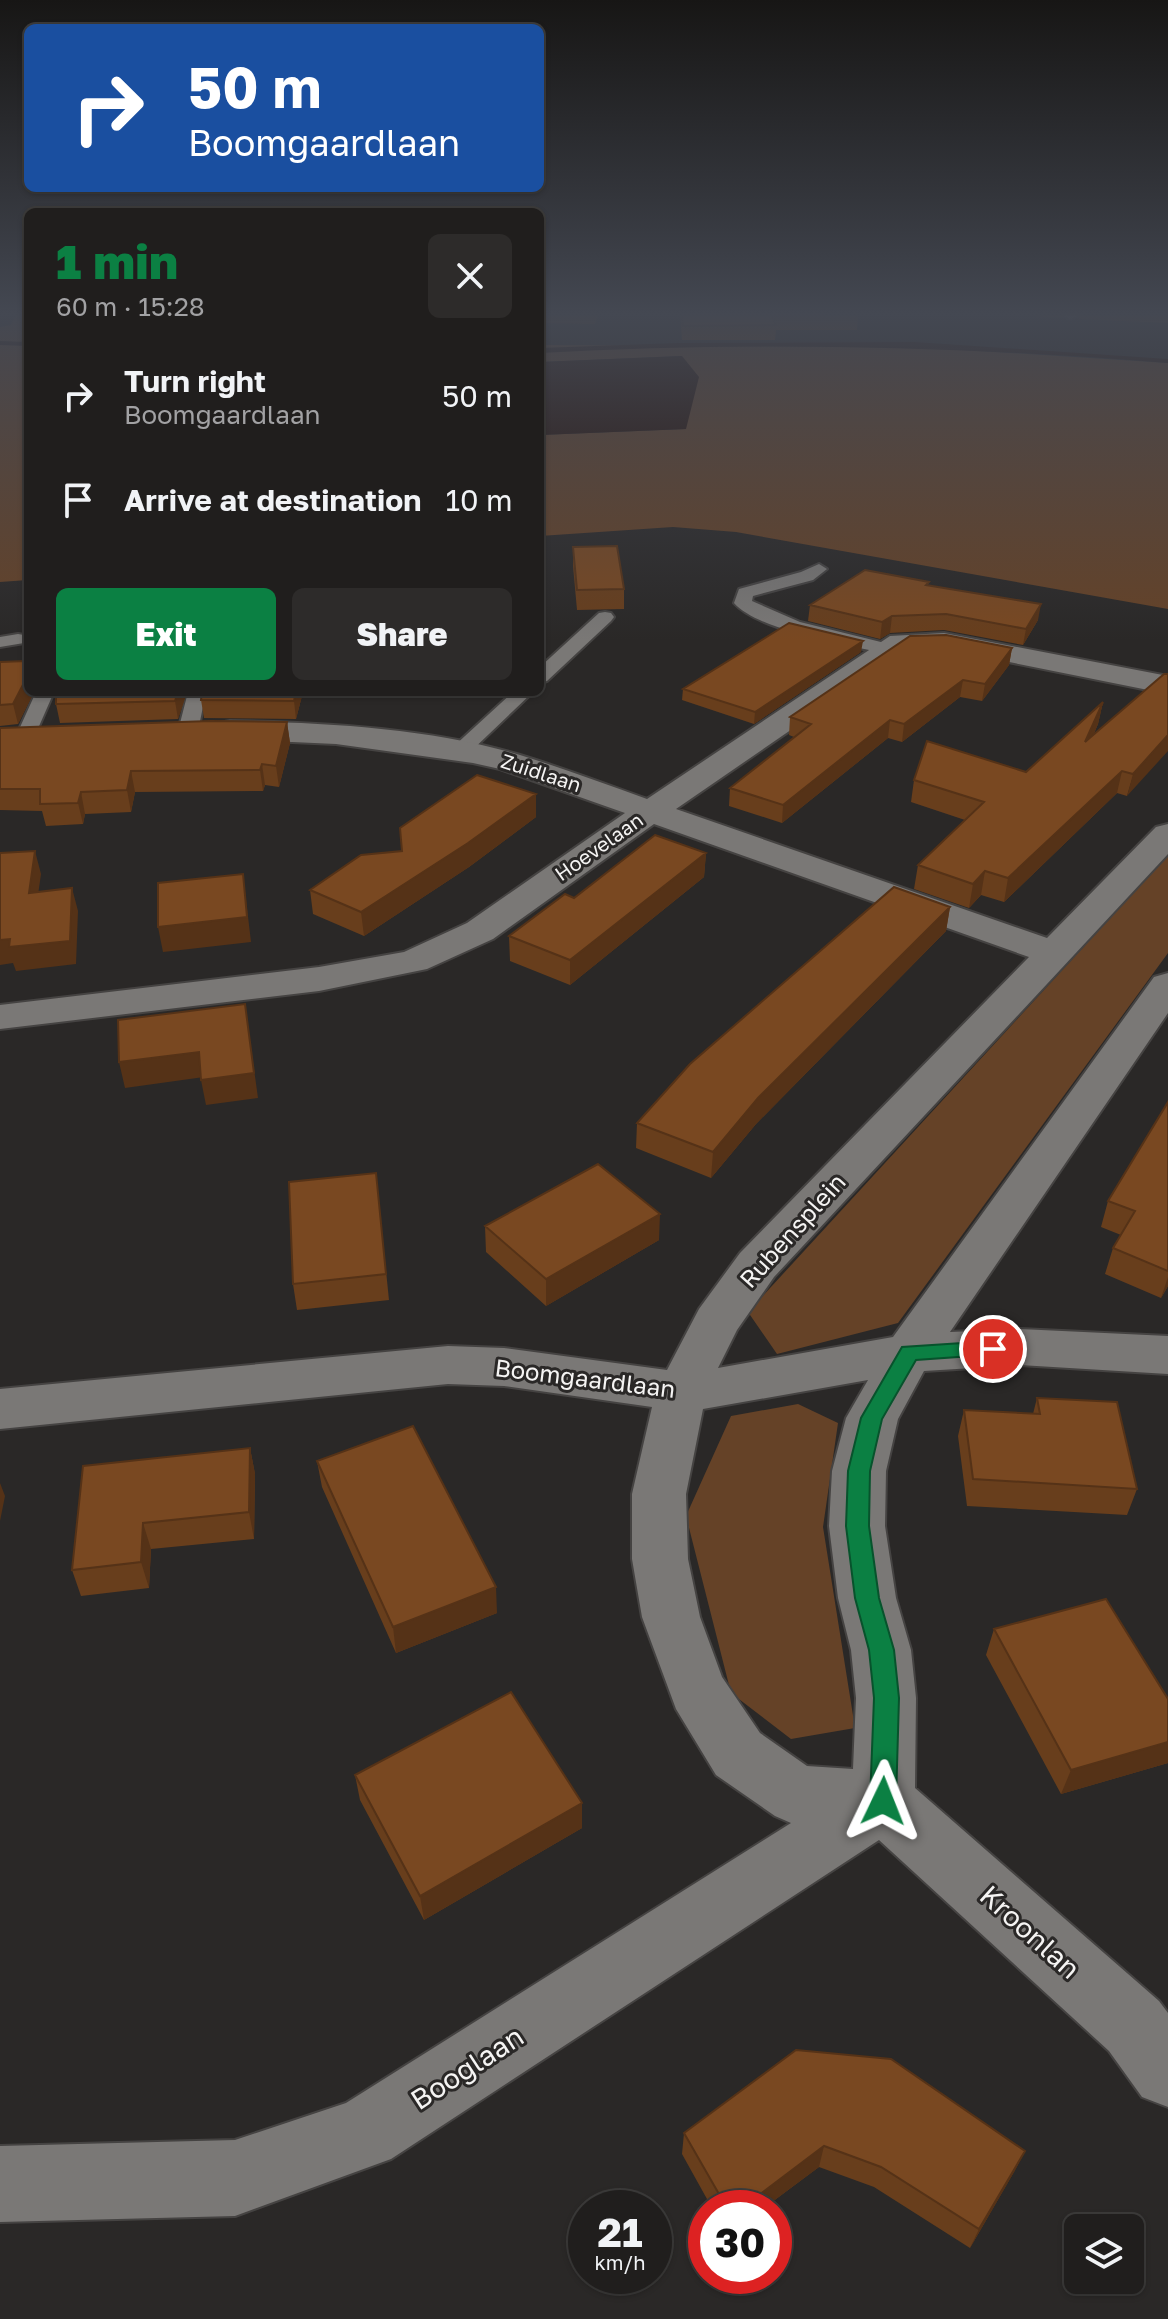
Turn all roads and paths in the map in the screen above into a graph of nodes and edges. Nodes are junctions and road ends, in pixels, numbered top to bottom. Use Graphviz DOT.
graph roads {
  1 [pos="819,569"];
  2 [pos="605,617"];
  3 [pos="887,649"];
  4 [pos="544,673"];
  5 [pos="1168,685"];
  6 [pos="43,696"];
  7 [pos="195,696"];
  8 [pos="520,696"];
  9 [pos="173,731"];
  10 [pos="27,736"];
  11 [pos="460,751"];
  12 [pos="652,810"];
  13 [pos="1168,834"];
  14 [pos="1056,954"];
  15 [pos="1168,985"];
  16 [pos="0,1017"];
  17 [pos="909,1353"];
  18 [pos="1168,1355"];
  19 [pos="681,1392"];
  20 [pos="0,1409"];
  21 [pos="883,1801"];
  22 [pos="1168,2071"];
  23 [pos="0,2184"];
  1 -- 3 [label="lane"];
  2 -- 4 [label="lane"];
  3 -- 5 [label="street, Hoevelaan"];
  3 -- 12 [label="street, Hoevelaan"];
  6 -- 10 [label="lane"];
  7 -- 9 [label="lane"];
  8 -- 11 [label="lane"];
  9 -- 11 [label="street, Zuidlaan"];
  11 -- 12 [label="street, Zuidlaan"];
  12 -- 14 [label="street, Zuidlaan"];
  12 -- 16 [label="street, Hoevelaan"];
  13 -- 14 [label="street, Rubensplein"];
  14 -- 19 [label="street, Rubensplein"];
  15 -- 17 [label="street"];
  17 -- 18 [label="street, Boomgaardlaan"];
  17 -- 19 [label="street, Boomgaardlaan"];
  17 -- 21 [label="street"];
  19 -- 20 [label="street, Boomgaardlaan"];
  19 -- 21 [label="street, Rubensplein"];
  21 -- 22 [label="street, Kroonlan"];
  21 -- 23 [label="street, Booglaan"];
}
